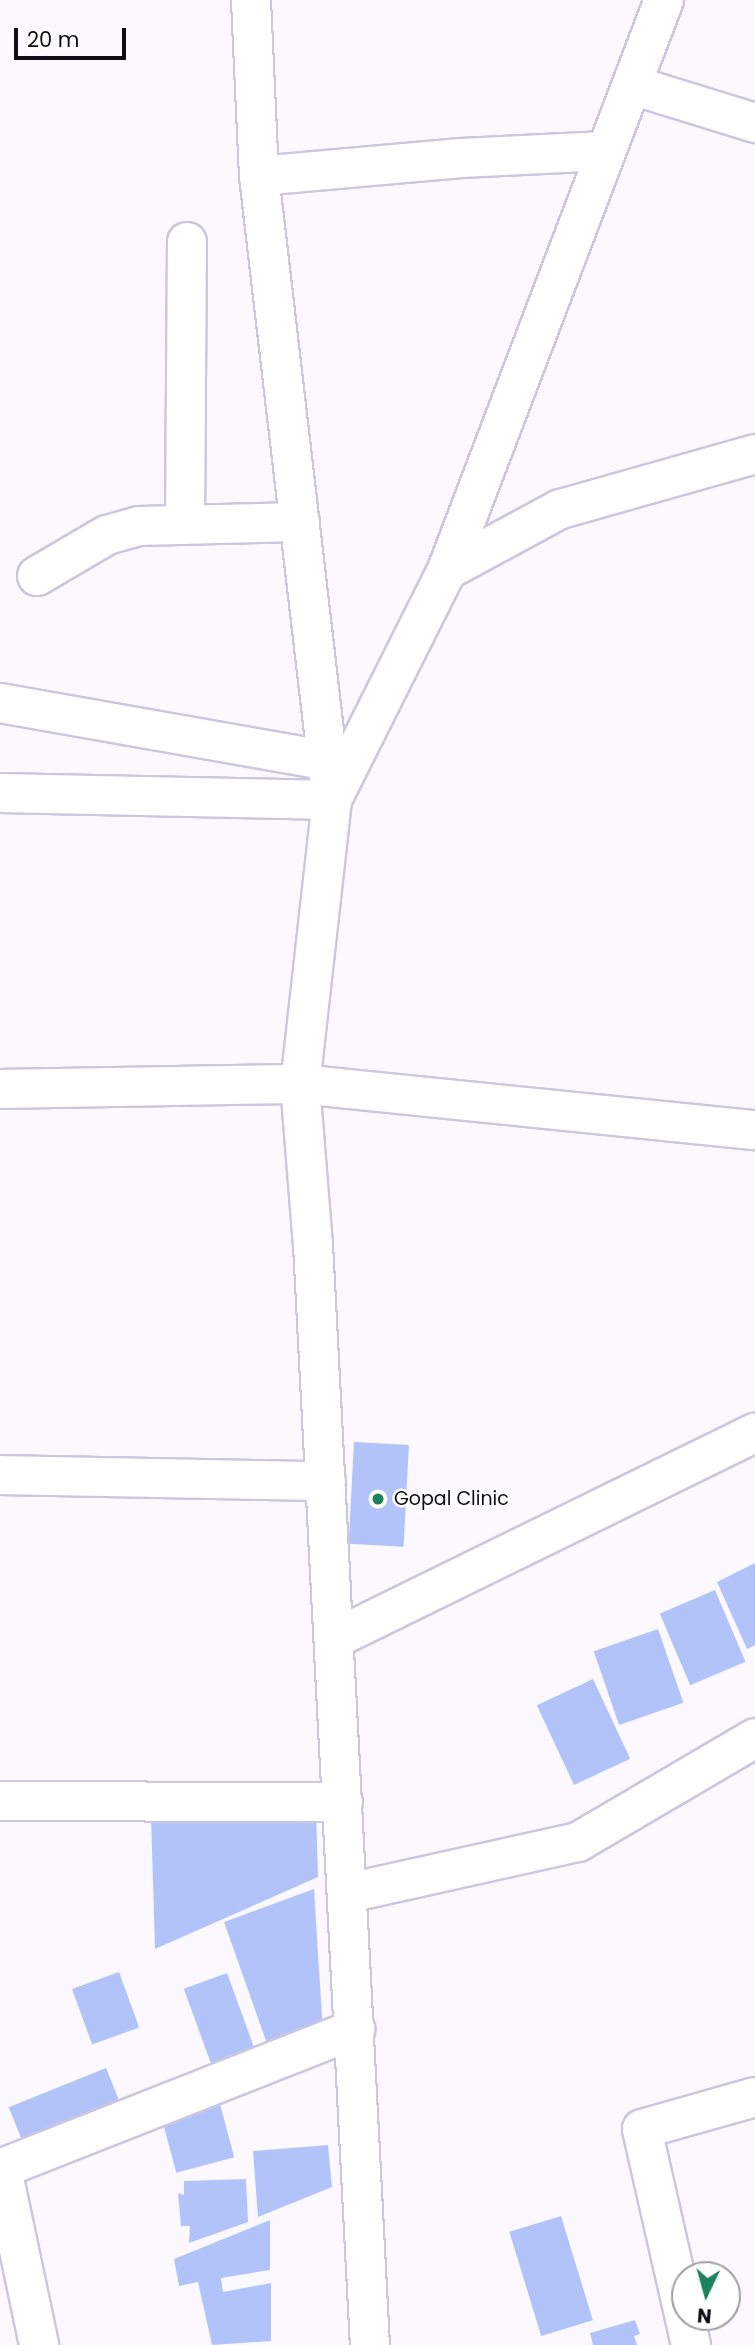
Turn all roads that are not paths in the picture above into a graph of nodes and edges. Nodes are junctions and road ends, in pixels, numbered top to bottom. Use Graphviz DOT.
graph roads {
  1 [pos="251,0"];
  2 [pos="664,0"];
  3 [pos="632,85"];
  4 [pos="755,123"];
  5 [pos="606,151"];
  6 [pos="259,176"];
  7 [pos="187,243"];
  8 [pos="755,454"];
  9 [pos="300,522"];
  10 [pos="185,526"];
  11 [pos="447,570"];
  12 [pos="37,576"];
  13 [pos="0,703"];
  14 [pos="328,761"];
  15 [pos="0,793"];
  16 [pos="332,800"];
  17 [pos="300,1084"];
  18 [pos="0,1089"];
  19 [pos="755,1130"];
  20 [pos="755,1433"];
  21 [pos="0,1475"];
  22 [pos="326,1481"];
  23 [pos="334,1639"];
  24 [pos="755,1738"];
  25 [pos="0,1801"];
  26 [pos="343,1802"];
  27 [pos="348,1893"];
  28 [pos="355,2029"];
  29 [pos="755,2097"];
  30 [pos="1,2169"];
  31 [pos="39,2345"];
  32 [pos="370,2345"];
  33 [pos="691,2345"];
  1 -- 6 [label="street"];
  2 -- 3 [label="street"];
  3 -- 4 [label="street"];
  3 -- 5 [label="street"];
  5 -- 6 [label="street"];
  5 -- 11 [label="street"];
  6 -- 9 [label="street"];
  7 -- 10 [label="street"];
  8 -- 11 [label="street"];
  9 -- 10 [label="street"];
  9 -- 14 [label="street"];
  10 -- 12 [label="street"];
  11 -- 16 [label="street"];
  13 -- 14 [label="street"];
  14 -- 16 [label="street"];
  15 -- 16 [label="street"];
  16 -- 17 [label="street"];
  17 -- 18 [label="street"];
  17 -- 19 [label="street"];
  17 -- 22 [label="street"];
  20 -- 23 [label="street"];
  21 -- 22 [label="street"];
  22 -- 23 [label="street"];
  23 -- 26 [label="street"];
  24 -- 27 [label="street"];
  25 -- 26 [label="street"];
  26 -- 27 [label="street"];
  27 -- 28 [label="street"];
  28 -- 30 [label="street"];
  28 -- 32 [label="street"];
  29 -- 33 [label="street"];
  30 -- 31 [label="street"];
}
